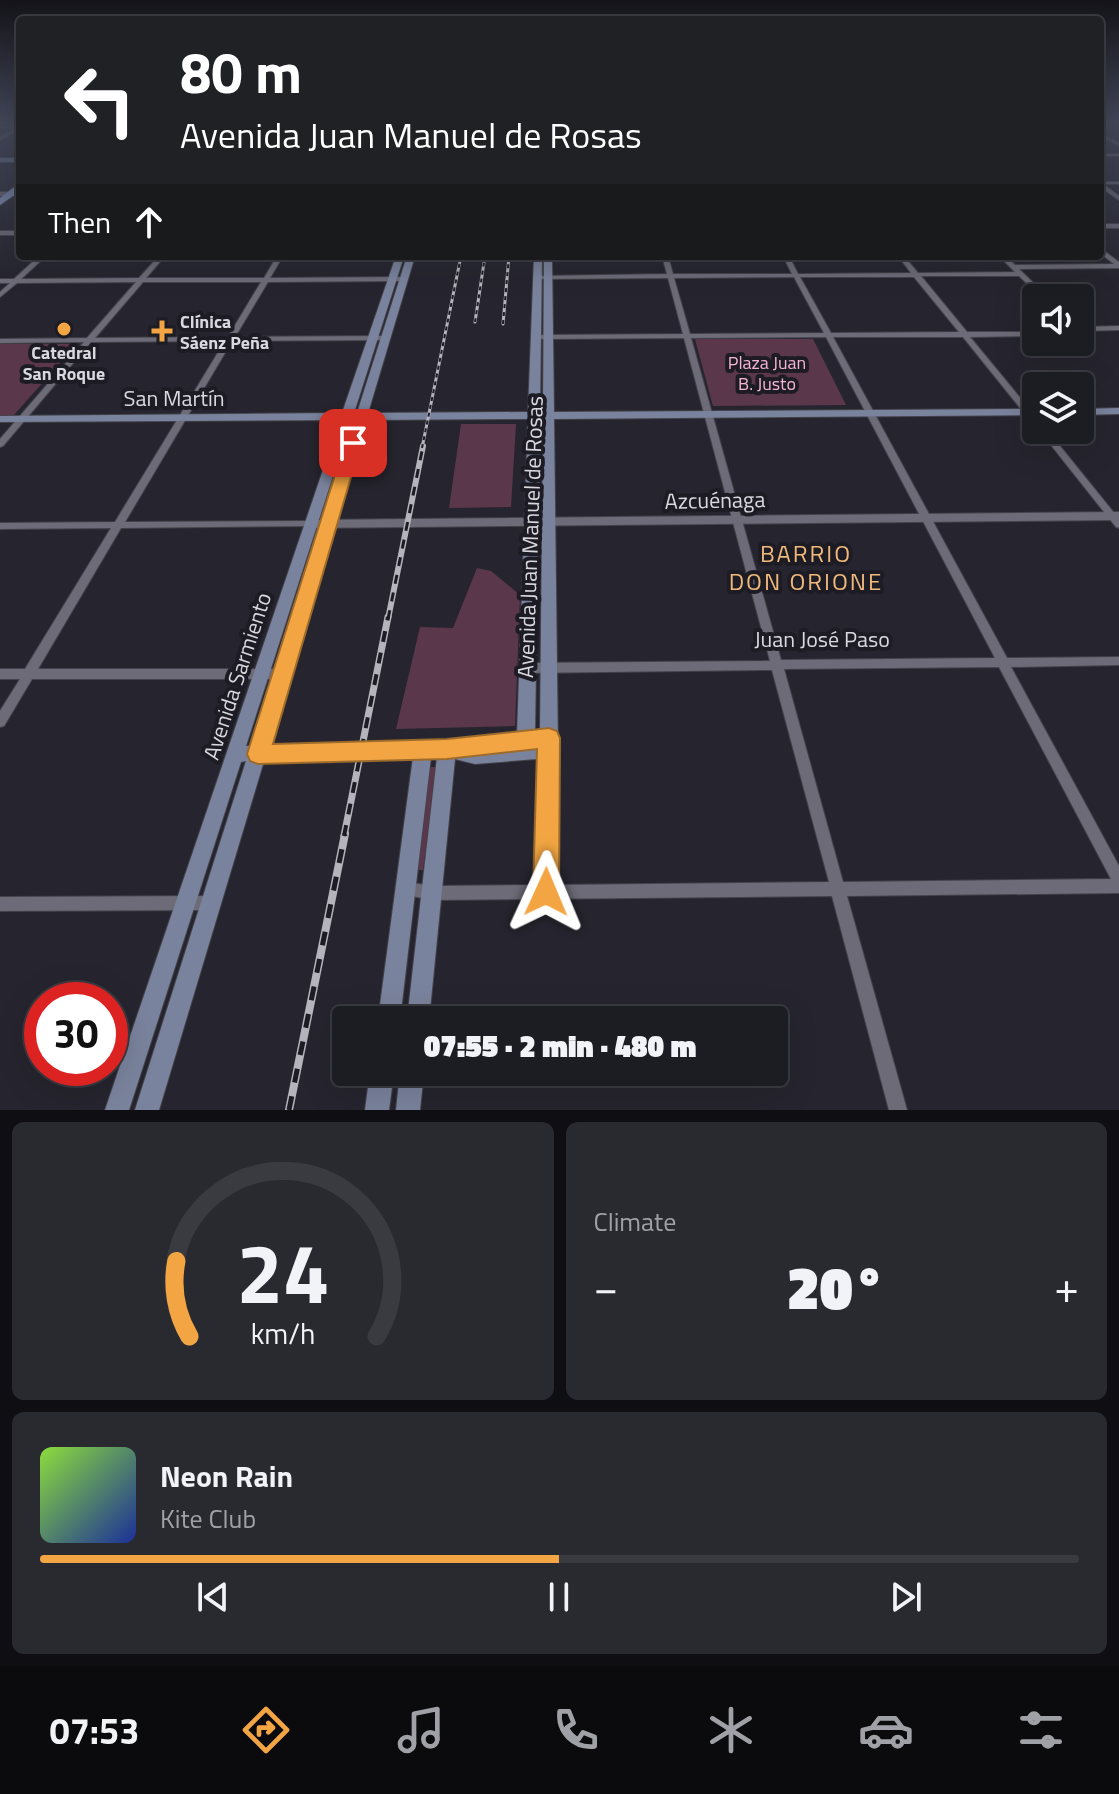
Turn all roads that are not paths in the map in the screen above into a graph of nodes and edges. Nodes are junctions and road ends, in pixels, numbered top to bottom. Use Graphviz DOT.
graph roads {
  1 [pos="0,194"];
  2 [pos="16,194"];
  3 [pos="0,202"];
  4 [pos="39,260"];
  5 [pos="158,260"];
  6 [pos="278,260"];
  7 [pos="400,260"];
  8 [pos="409,260"];
  9 [pos="539,260"];
  10 [pos="547,260"];
  11 [pos="666,260"];
  12 [pos="788,260"];
  13 [pos="904,260"];
  14 [pos="1006,260"];
  15 [pos="1119,266"];
  16 [pos="1013,267"];
  17 [pos="1021,274"];
  18 [pos="796,275"];
  19 [pos="916,275"];
  20 [pos="671,276"];
  21 [pos="543,277"];
  22 [pos="267,279"];
  23 [pos="398,279"];
  24 [pos="17,280"];
  25 [pos="141,280"];
  26 [pos="0,281"];
  27 [pos="1031,284"];
  28 [pos="0,295"];
  29 [pos="1119,328"];
  30 [pos="1094,329"];
  31 [pos="964,334"];
  32 [pos="1022,334"];
  33 [pos="828,335"];
  34 [pos="687,336"];
  35 [pos="542,337"];
  36 [pos="379,338"];
  37 [pos="231,339"];
  38 [pos="91,340"];
  39 [pos="0,341"];
  40 [pos="1022,402"];
  41 [pos="1119,411"];
  42 [pos="1094,412"];
  43 [pos="870,413"];
  44 [pos="708,414"];
  45 [pos="541,415"];
  46 [pos="1022,415"];
  47 [pos="354,416"];
  48 [pos="183,418"];
  49 [pos="0,419"];
  50 [pos="21,419"];
  51 [pos="0,444"];
  52 [pos="1055,444"];
  53 [pos="926,518"];
  54 [pos="1117,519"];
  55 [pos="737,520"];
  56 [pos="530,521"];
  57 [pos="548,521"];
  58 [pos="328,523"];
  59 [pos="311,524"];
  60 [pos="120,525"];
  61 [pos="0,526"];
  62 [pos="1119,661"];
  63 [pos="1003,662"];
  64 [pos="777,663"];
  65 [pos="549,667"];
  66 [pos="526,668"];
  67 [pos="29,673"];
  68 [pos="0,674"];
  69 [pos="259,674"];
  70 [pos="282,674"];
  71 [pos="0,722"];
  72 [pos="526,739"];
  73 [pos="549,744"];
  74 [pos="423,749"];
  75 [pos="447,749"];
  76 [pos="235,754"];
  77 [pos="258,754"];
  78 [pos="1119,883"];
  79 [pos="838,887"];
  80 [pos="407,889"];
  81 [pos="546,892"];
  82 [pos="432,893"];
  83 [pos="185,901"];
  84 [pos="211,903"];
  85 [pos="0,904"];
  86 [pos="391,1006"];
  87 [pos="420,1006"];
  88 [pos="380,1086"];
  89 [pos="411,1086"];
  90 [pos="117,1110"];
  91 [pos="147,1110"];
  92 [pos="377,1110"];
  93 [pos="408,1110"];
  94 [pos="898,1110"];
  1 -- 2 [label="street"];
  2 -- 3 [label="main road"];
  4 -- 24 [label="street"];
  5 -- 25 [label="street"];
  6 -- 22 [label="street"];
  7 -- 23 [label="main road, Avenida Sarmiento"];
  8 -- 23 [label="main road, Avenida Sarmiento"];
  9 -- 21 [label="main road, Avenida Juan Manuel de Rosas"];
  10 -- 21 [label="main road, Avenida Juan Manuel de Rosas"];
  11 -- 20 [label="street"];
  12 -- 18 [label="street"];
  13 -- 19 [label="street"];
  14 -- 16 [label="street"];
  15 -- 16 [label="street"];
  16 -- 17 [label="street"];
  17 -- 19 [label="street"];
  17 -- 27 [label="street"];
  18 -- 19 [label="street"];
  18 -- 20 [label="street"];
  18 -- 33 [label="street"];
  19 -- 31 [label="street"];
  20 -- 21 [label="street"];
  20 -- 34 [label="street"];
  21 -- 35 [label="main road, Avenida Juan Manuel de Rosas"];
  22 -- 23 [label="street"];
  22 -- 25 [label="street"];
  22 -- 37 [label="street"];
  23 -- 36 [label="main road, Avenida Sarmiento"];
  24 -- 25 [label="street"];
  24 -- 26 [label="street"];
  24 -- 28 [label="street"];
  25 -- 38 [label="street"];
  29 -- 30 [label="street"];
  31 -- 32 [label="street"];
  31 -- 33 [label="street"];
  31 -- 40 [label="street"];
  33 -- 34 [label="street"];
  33 -- 43 [label="street"];
  34 -- 35 [label="street"];
  34 -- 44 [label="street"];
  35 -- 45 [label="main road, Avenida Juan Manuel de Rosas"];
  36 -- 37 [label="street"];
  36 -- 47 [label="main road, Avenida Sarmiento"];
  37 -- 38 [label="street"];
  37 -- 48 [label="street"];
  38 -- 39 [label="street"];
  38 -- 50 [label="street"];
  41 -- 42 [label="main road"];
  43 -- 44 [label="main road, San Martín"];
  43 -- 46 [label="main road, San Martín"];
  43 -- 53 [label="street"];
  44 -- 45 [label="main road, San Martín"];
  44 -- 55 [label="street"];
  45 -- 47 [label="main road, San Martín"];
  45 -- 56 [label="main road, Avenida Juan Manuel de Rosas"];
  45 -- 57 [label="main road, Avenida Juan Manuel de Rosas"];
  47 -- 48 [label="main road, San Martín"];
  47 -- 58 [label="main road, Avenida Sarmiento"];
  47 -- 59 [label="main road, Avenida Sarmiento"];
  48 -- 50 [label="main road, San Martín"];
  48 -- 60 [label="street"];
  49 -- 50 [label="main road, San Martín"];
  50 -- 51 [label="street"];
  52 -- 54 [label="street"];
  53 -- 54 [label="street, Azcuénaga"];
  53 -- 55 [label="street, Azcuénaga"];
  53 -- 63 [label="street"];
  55 -- 57 [label="street, Azcuénaga"];
  55 -- 64 [label="street"];
  56 -- 57 [label="street, Azcuénaga"];
  56 -- 58 [label="street, Azcuénaga"];
  56 -- 66 [label="main road, Avenida Juan Manuel de Rosas"];
  57 -- 65 [label="main road, Avenida Juan Manuel de Rosas"];
  58 -- 59 [label="street, Azcuénaga"];
  58 -- 70 [label="main road, Avenida Sarmiento"];
  59 -- 60 [label="street"];
  59 -- 69 [label="main road, Avenida Sarmiento"];
  60 -- 61 [label="street"];
  60 -- 67 [label="street"];
  62 -- 63 [label="street, Juan José Paso"];
  63 -- 64 [label="street, Juan José Paso"];
  63 -- 78 [label="street"];
  64 -- 65 [label="street, Juan José Paso"];
  64 -- 79 [label="street"];
  65 -- 66 [label="street, Juan José Paso"];
  65 -- 73 [label="main road, Avenida Juan Manuel de Rosas"];
  66 -- 72 [label="main road, Avenida Juan Manuel de Rosas"];
  67 -- 68 [label="street"];
  67 -- 69 [label="street"];
  67 -- 71 [label="street"];
  69 -- 70 [label="street"];
  69 -- 76 [label="main road, Avenida Sarmiento"];
  70 -- 77 [label="main road, Avenida Sarmiento"];
  72 -- 73 [label="main road"];
  72 -- 75 [label="main road"];
  73 -- 75 [label="main road"];
  73 -- 81 [label="street"];
  74 -- 75 [label="main road"];
  74 -- 77 [label="main road"];
  74 -- 80 [label="main road"];
  75 -- 82 [label="main road"];
  76 -- 77 [label="main road"];
  76 -- 83 [label="main road, Avenida Sarmiento"];
  77 -- 84 [label="main road, Avenida Sarmiento"];
  78 -- 79 [label="street"];
  79 -- 81 [label="street"];
  79 -- 94 [label="street"];
  80 -- 82 [label="street"];
  80 -- 86 [label="main road"];
  81 -- 82 [label="street"];
  82 -- 87 [label="main road"];
  83 -- 84 [label="street"];
  83 -- 85 [label="street"];
  83 -- 90 [label="main road, Avenida Sarmiento"];
  84 -- 91 [label="main road, Avenida Sarmiento"];
  88 -- 92 [label="main road"];
  89 -- 93 [label="main road"];
}
